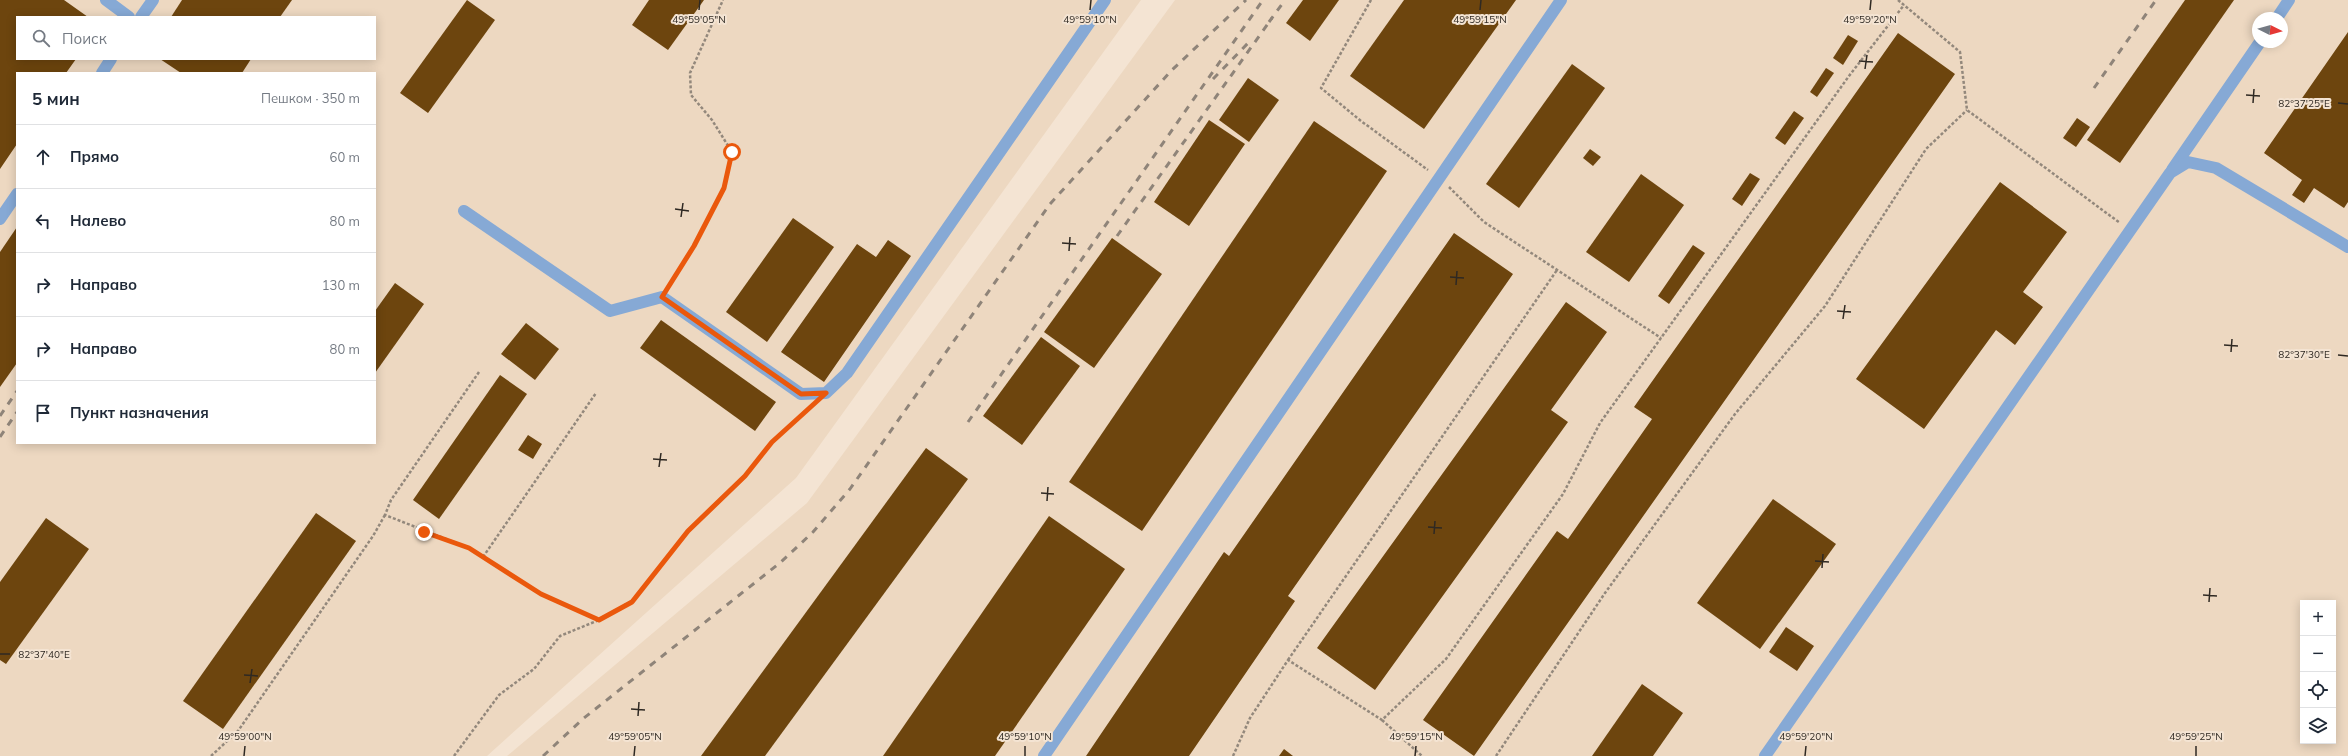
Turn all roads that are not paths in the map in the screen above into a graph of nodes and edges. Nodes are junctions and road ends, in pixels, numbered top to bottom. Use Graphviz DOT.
graph roads {
  1 [pos="106,0"];
  2 [pos="153,0"];
  3 [pos="1105,0"];
  4 [pos="1561,0"];
  5 [pos="2290,0"];
  6 [pos="2281,12"];
  7 [pos="128,16"];
  8 [pos="142,16"];
  9 [pos="2256,48"];
  10 [pos="110,60"];
  11 [pos="103,72"];
  12 [pos="2170,172"];
  13 [pos="16,195"];
  14 [pos="464,211"];
  15 [pos="0,219"];
  16 [pos="2348,248"];
  17 [pos="1044,756"];
  18 [pos="1765,756"];
  1 -- 7 [label="lane"];
  2 -- 8 [label="lane"];
  3 -- 14 [label="lane"];
  4 -- 17 [label="lane"];
  5 -- 6 [label="lane"];
  9 -- 12 [label="lane"];
  10 -- 11 [label="lane"];
  12 -- 16 [label="lane"];
  12 -- 18 [label="lane"];
  13 -- 15 [label="lane"];
}
